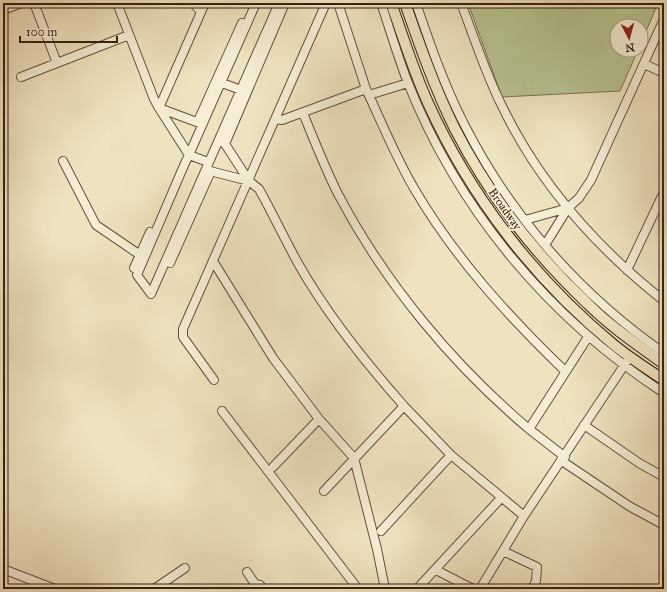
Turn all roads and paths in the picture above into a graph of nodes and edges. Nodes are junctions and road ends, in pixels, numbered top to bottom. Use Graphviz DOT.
graph roads {
  1 [pos="22,3"];
  2 [pos="34,3"];
  3 [pos="116,3"];
  4 [pos="193,3"];
  5 [pos="205,3"];
  6 [pos="251,3"];
  7 [pos="256,3"];
  8 [pos="279,3"];
  9 [pos="285,3"];
  10 [pos="326,3"];
  11 [pos="338,3"];
  12 [pos="381,3"];
  13 [pos="392,3"];
  14 [pos="405,3"];
  15 [pos="416,3"];
  16 [pos="461,3"];
  17 [pos="3,10"];
  18 [pos="201,12"];
  19 [pos="664,19"];
  20 [pos="129,35"];
  21 [pos="57,63"];
  22 [pos="644,64"];
  23 [pos="664,73"];
  24 [pos="22,77"];
  25 [pos="222,83"];
  26 [pos="408,83"];
  27 [pos="241,90"];
  28 [pos="367,92"];
  29 [pos="159,108"];
  30 [pos="303,113"];
  31 [pos="276,120"];
  32 [pos="200,123"];
  33 [pos="222,142"];
  34 [pos="189,155"];
  35 [pos="63,161"];
  36 [pos="185,163"];
  37 [pos="208,168"];
  38 [pos="488,175"];
  39 [pos="249,181"];
  40 [pos="467,187"];
  41 [pos="664,192"];
  42 [pos="568,208"];
  43 [pos="661,209"];
  44 [pos="525,220"];
  45 [pos="545,244"];
  46 [pos="140,255"];
  47 [pos="213,261"];
  48 [pos="134,268"];
  49 [pos="627,270"];
  50 [pos="582,291"];
  51 [pos="664,300"];
  52 [pos="588,337"];
  53 [pos="664,353"];
  54 [pos="627,361"];
  55 [pos="664,364"];
  56 [pos="565,371"];
  57 [pos="214,380"];
  58 [pos="664,380"];
  59 [pos="664,393"];
  60 [pos="404,406"];
  61 [pos="222,411"];
  62 [pos="319,419"];
  63 [pos="584,425"];
  64 [pos="529,429"];
  65 [pos="451,455"];
  66 [pos="354,458"];
  67 [pos="564,459"];
  68 [pos="273,467"];
  69 [pos="664,477"];
  70 [pos="324,491"];
  71 [pos="501,498"];
  72 [pos="524,516"];
  73 [pos="664,525"];
  74 [pos="381,531"];
  75 [pos="503,551"];
  76 [pos="185,568"];
  77 [pos="3,570"];
  78 [pos="436,570"];
  79 [pos="247,572"];
  80 [pos="55,589"];
  81 [pos="154,589"];
  82 [pos="263,589"];
  83 [pos="358,589"];
  84 [pos="385,589"];
  85 [pos="417,589"];
  86 [pos="473,589"];
  87 [pos="480,589"];
  88 [pos="532,589"];
  1 -- 17 [label="street"];
  2 -- 21 [label="street"];
  3 -- 20 [label="street"];
  4 -- 18 [label="street"];
  5 -- 18 [label="street"];
  6 -- 32 [label="street"];
  7 -- 25 [label="street"];
  8 -- 27 [label="street"];
  9 -- 33 [label="street"];
  10 -- 31 [label="street"];
  11 -- 28 [label="street"];
  12 -- 26 [label="street"];
  13 -- 40 [label="main road, Broadway"];
  14 -- 38 [label="main road, Broadway"];
  15 -- 38 [label="street"];
  16 -- 42 [label="street"];
  18 -- 29 [label="street"];
  19 -- 22 [label="street"];
  20 -- 21 [label="street"];
  20 -- 29 [label="street"];
  21 -- 24 [label="street"];
  22 -- 23 [label="street"];
  22 -- 42 [label="street"];
  25 -- 27 [label="street"];
  25 -- 32 [label="street"];
  26 -- 28 [label="street"];
  26 -- 40 [label="street"];
  27 -- 33 [label="street"];
  28 -- 30 [label="street"];
  28 -- 56 [label="street"];
  29 -- 32 [label="street"];
  29 -- 34 [label="street"];
  30 -- 31 [label="street"];
  30 -- 64 [label="street"];
  31 -- 39 [label="street"];
  32 -- 34 [label="street"];
  33 -- 37 [label="street"];
  33 -- 39 [label="street"];
  34 -- 36 [label="street"];
  34 -- 37 [label="street"];
  35 -- 46 [label="street"];
  36 -- 37 [label="street"];
  36 -- 46 [label="street"];
  37 -- 39 [label="street"];
  38 -- 44 [label="street"];
  38 -- 50 [label="main road, Broadway"];
  39 -- 47 [label="street"];
  39 -- 60 [label="street"];
  40 -- 52 [label="street"];
  40 -- 54 [label="main road, Broadway"];
  41 -- 43 [label="street"];
  42 -- 44 [label="street"];
  42 -- 45 [label="street"];
  42 -- 49 [label="street"];
  43 -- 49 [label="street"];
  44 -- 45 [label="street"];
  45 -- 50 [label="street"];
  46 -- 48 [label="street"];
  47 -- 57 [label="street"];
  47 -- 62 [label="street"];
  49 -- 51 [label="street"];
  50 -- 53 [label="street"];
  50 -- 55 [label="main road, Broadway"];
  52 -- 54 [label="street"];
  52 -- 56 [label="street"];
  54 -- 58 [label="main road, Broadway"];
  54 -- 59 [label="street"];
  54 -- 63 [label="street"];
  56 -- 64 [label="street"];
  60 -- 65 [label="street"];
  60 -- 66 [label="street"];
  61 -- 83 [label="street"];
  62 -- 66 [label="street"];
  62 -- 68 [label="street"];
  63 -- 67 [label="street"];
  63 -- 69 [label="street"];
  64 -- 67 [label="street"];
  65 -- 71 [label="street"];
  65 -- 74 [label="street"];
  66 -- 70 [label="street"];
  66 -- 84 [label="street"];
  67 -- 72 [label="street"];
  67 -- 73 [label="street"];
  71 -- 72 [label="street"];
  71 -- 78 [label="street"];
  72 -- 75 [label="street"];
  75 -- 87 [label="street"];
  75 -- 88 [label="street"];
  76 -- 81 [label="street"];
  77 -- 80 [label="street"];
  78 -- 85 [label="street"];
  78 -- 86 [label="street"];
  79 -- 82 [label="street"];
}
